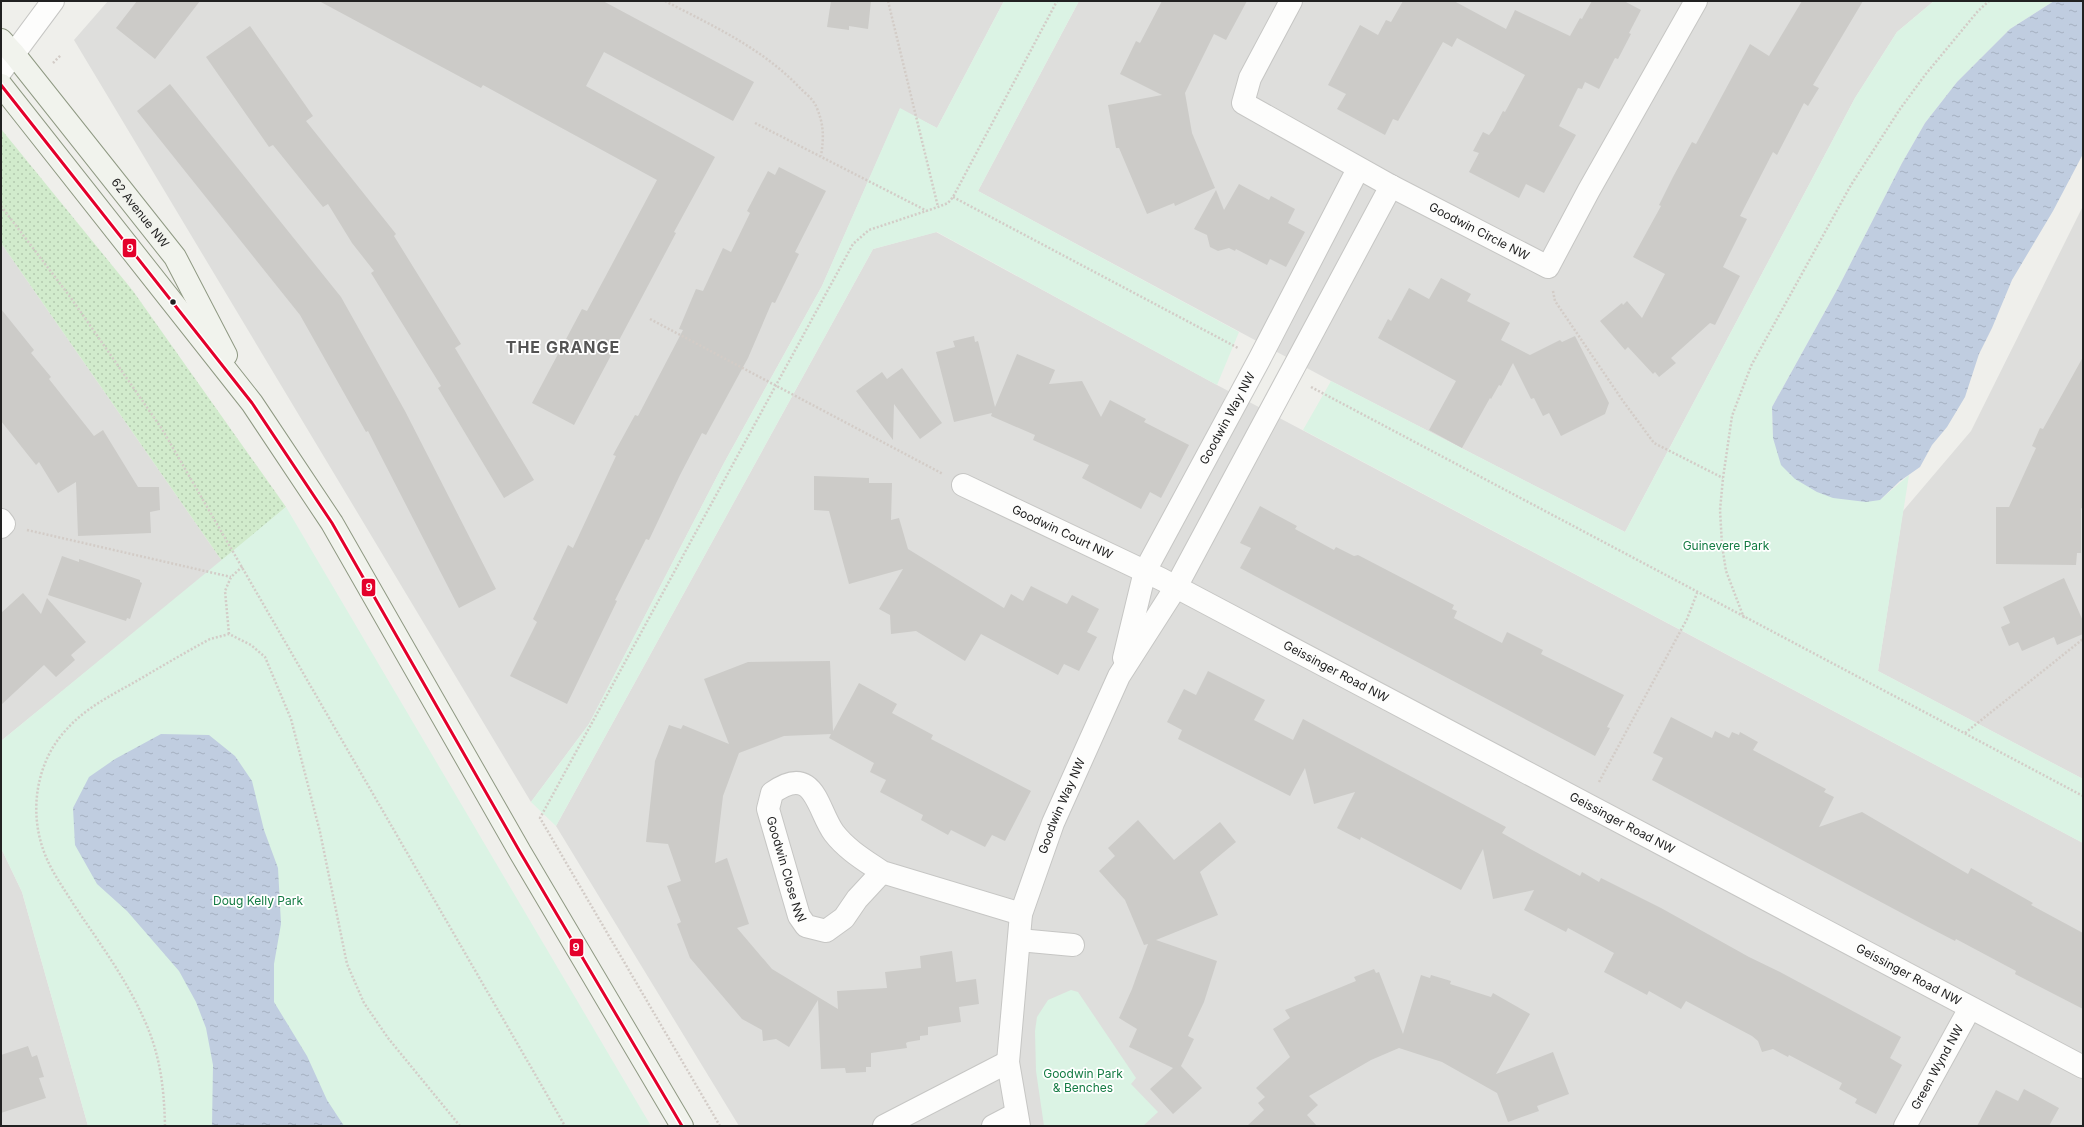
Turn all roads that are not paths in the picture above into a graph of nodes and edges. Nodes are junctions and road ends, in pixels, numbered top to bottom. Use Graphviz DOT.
graph roads {
  1 [pos="53,1"];
  2 [pos="1291,1"];
  3 [pos="1696,1"];
  4 [pos="8,47"];
  5 [pos="1,72"];
  6 [pos="1,85"];
  7 [pos="1358,168"];
  8 [pos="1391,186"];
  9 [pos="252,403"];
  10 [pos="963,485"];
  11 [pos="1161,579"];
  12 [pos="1119,676"];
  13 [pos="882,872"];
  14 [pos="1021,914"];
  15 [pos="1019,940"];
  16 [pos="1073,945"];
  17 [pos="1970,1008"];
  18 [pos="1008,1062"];
  19 [pos="2083,1067"];
  20 [pos="1017,1120"];
  21 [pos="682,1126"];
  22 [pos="884,1126"];
  23 [pos="993,1126"];
  24 [pos="1905,1126"];
  1 -- 4 [label="street"];
  2 -- 7 [label="street, Goodwin Circle NW"];
  3 -- 8 [label="street, Goodwin Circle NW"];
  4 -- 5 [label="street"];
  4 -- 9 [label="main road, 62 Avenue NW"];
  6 -- 9 [label="main road, 62 Avenue NW"];
  7 -- 8 [label="street, Goodwin Circle NW"];
  7 -- 11 [label="street, Goodwin Way NW"];
  8 -- 11 [label="street, Goodwin Way NW"];
  9 -- 21 [label="main road, 62 Avenue NW"];
  10 -- 11 [label="street, Goodwin Court NW"];
  11 -- 12 [label="street, Goodwin Way NW"];
  11 -- 12 [label="street, Goodwin Way NW"];
  11 -- 17 [label="street, Geissinger Road NW"];
  12 -- 14 [label="street, Goodwin Way NW"];
  13 -- 13 [label="street, Goodwin Close NW"];
  13 -- 14 [label="street, Goodwin Close NW"];
  14 -- 15 [label="street, Goodwin Way NW"];
  15 -- 16 [label="street"];
  15 -- 18 [label="street, Goodwin Way NW"];
  17 -- 19 [label="street, Geissinger Road NW"];
  17 -- 24 [label="street, Green Wynd NW"];
  18 -- 20 [label="street, Goodwin Way NW"];
  18 -- 22 [label="street"];
  20 -- 23 [label="street"];
}
